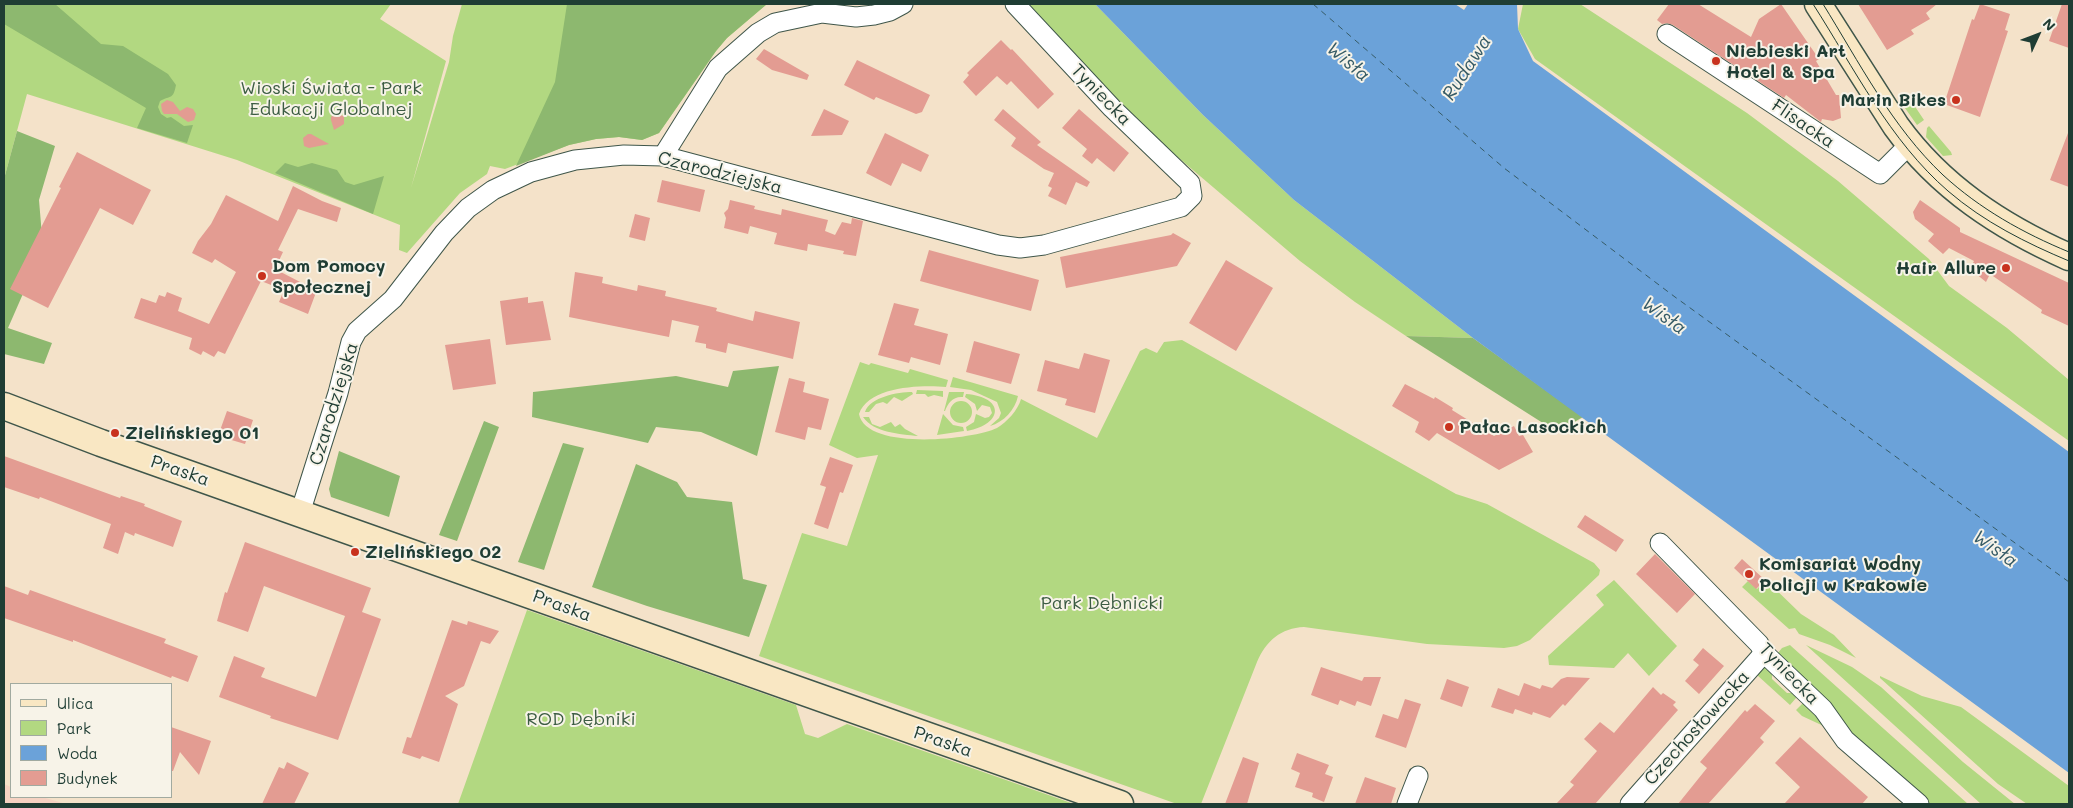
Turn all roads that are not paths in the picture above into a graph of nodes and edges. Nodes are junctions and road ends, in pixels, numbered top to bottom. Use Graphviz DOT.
graph roads {
  1 [pos="903,4"];
  2 [pos="1015,4"];
  3 [pos="1818,4"];
  4 [pos="1667,34"];
  5 [pos="1909,145"];
  6 [pos="663,156"];
  7 [pos="1190,182"];
  8 [pos="2069,257"];
  9 [pos="4,406"];
  10 [pos="300,513"];
  11 [pos="1660,543"];
  12 [pos="1764,653"];
  13 [pos="1418,776"];
  14 [pos="1120,804"];
  15 [pos="1407,804"];
  16 [pos="1630,804"];
  17 [pos="1919,804"];
  1 -- 6 [label="street"];
  2 -- 7 [label="street, Tyniecka"];
  3 -- 5 [label="street"];
  4 -- 5 [label="street, Flisacka"];
  5 -- 8 [label="street"];
  6 -- 7 [label="street, Czarodziejska"];
  6 -- 10 [label="street, Czarodziejska"];
  9 -- 10 [label="street, Praska"];
  10 -- 14 [label="street, Praska"];
  11 -- 12 [label="street, Tyniecka"];
  12 -- 16 [label="street, Czechosłowacka"];
  12 -- 17 [label="street, Tyniecka"];
  13 -- 15 [label="street"];
}
